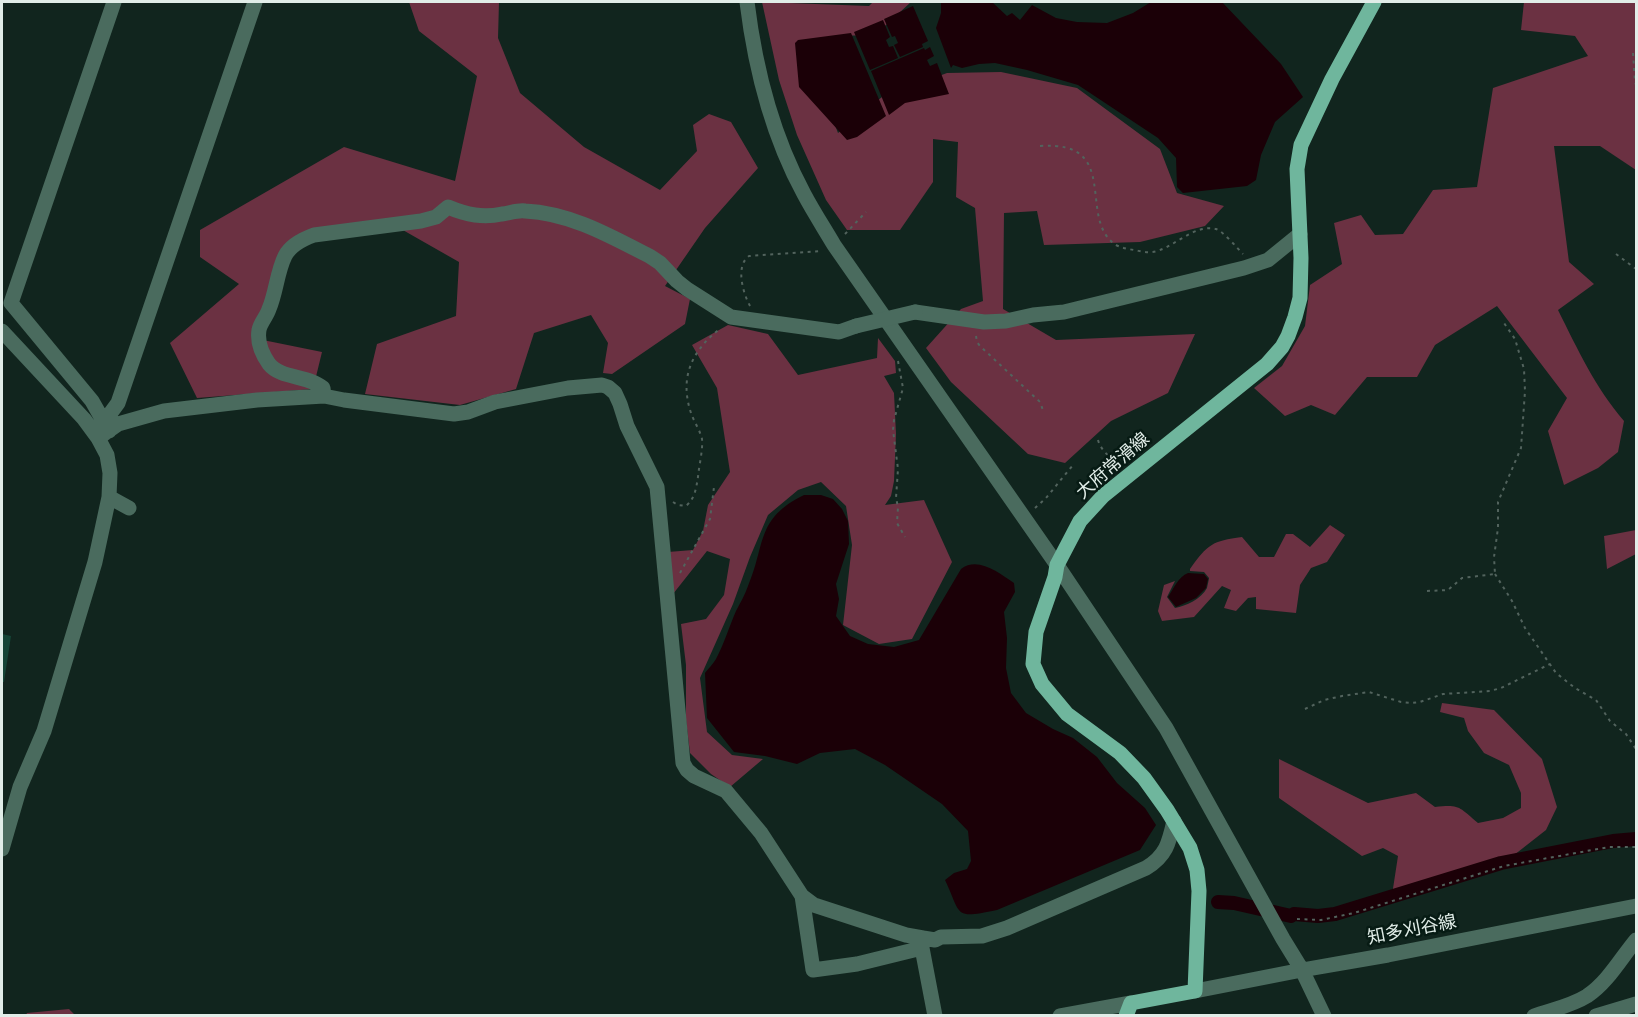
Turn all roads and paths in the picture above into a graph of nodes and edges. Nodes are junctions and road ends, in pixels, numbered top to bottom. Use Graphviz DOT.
graph roads {
  1 [pos="114,2"];
  2 [pos="255,2"];
  3 [pos="747,2"];
  4 [pos="1374,2"];
  5 [pos="1633,53"];
  6 [pos="1636,86"];
  7 [pos="1040,146"];
  8 [pos="866,212"];
  9 [pos="1300,234"];
  10 [pos="834,245"];
  11 [pos="1616,254"];
  12 [pos="1255,264"];
  13 [pos="1636,269"];
  14 [pos="731,317"];
  15 [pos="754,320"];
  16 [pos="1504,323"];
  17 [pos="2,331"];
  18 [pos="975,333"];
  19 [pos="906,350"];
  20 [pos="324,396"];
  21 [pos="1044,413"];
  22 [pos="104,430"];
  23 [pos="1098,440"];
  24 [pos="1073,465"];
  25 [pos="1128,475"];
  26 [pos="714,488"];
  27 [pos="109,497"];
  28 [pos="672,501"];
  29 [pos="129,508"];
  30 [pos="1031,511"];
  31 [pos="905,537"];
  32 [pos="1057,565"];
  33 [pos="679,574"];
  34 [pos="1494,574"];
  35 [pos="1428,591"];
  36 [pos="1550,664"];
  37 [pos="1305,709"];
  38 [pos="1636,748"];
  39 [pos="1174,821"];
  40 [pos="2,845"];
  41 [pos="1636,847"];
  42 [pos="802,896"];
  43 [pos="1636,906"];
  44 [pos="1297,920"];
  45 [pos="1636,940"];
  46 [pos="922,943"];
  47 [pos="1302,970"];
  48 [pos="1195,991"];
  49 [pos="1636,1004"];
  50 [pos="1129,1009"];
  51 [pos="935,1016"];
  52 [pos="1060,1016"];
  53 [pos="1324,1016"];
  54 [pos="1534,1016"];
  55 [pos="1596,1016"];
  1 -- 22 [label="street"];
  2 -- 22 [label="street"];
  3 -- 10 [label="street"];
  4 -- 9 [label="main road, 大府常滑線"];
  5 -- 6 [label="path"];
  7 -- 12 [label="path"];
  8 -- 10 [label="path"];
  9 -- 12 [label="street"];
  9 -- 25 [label="main road, 大府常滑線"];
  10 -- 15 [label="path"];
  10 -- 19 [label="street"];
  11 -- 13 [label="path"];
  12 -- 15 [label="street, bridge"];
  14 -- 15 [label="street"];
  14 -- 20 [label="street"];
  14 -- 28 [label="path"];
  16 -- 34 [label="path"];
  17 -- 22 [label="street"];
  18 -- 21 [label="path"];
  19 -- 31 [label="path"];
  19 -- 32 [label="street"];
  20 -- 22 [label="street"];
  20 -- 42 [label="street"];
  22 -- 27 [label="street"];
  23 -- 25 [label="path"];
  24 -- 30 [label="path"];
  25 -- 32 [label="main road, 大府常滑線"];
  26 -- 33 [label="path"];
  27 -- 29 [label="street"];
  27 -- 40 [label="street"];
  32 -- 39 [label="main road, 大府常滑線"];
  32 -- 47 [label="street"];
  34 -- 35 [label="path"];
  34 -- 36 [label="path"];
  36 -- 37 [label="path"];
  36 -- 38 [label="path"];
  39 -- 46 [label="street"];
  39 -- 48 [label="main road, 大府常滑線"];
  41 -- 44 [label="path"];
  42 -- 46 [label="street"];
  42 -- 46 [label="street"];
  43 -- 47 [label="street, 知多刈谷線"];
  45 -- 54 [label="street"];
  46 -- 51 [label="street"];
  47 -- 48 [label="street, 知多刈谷線"];
  47 -- 53 [label="street"];
  48 -- 50 [label="main road"];
  49 -- 55 [label="street"];
  50 -- 52 [label="street"];
}
